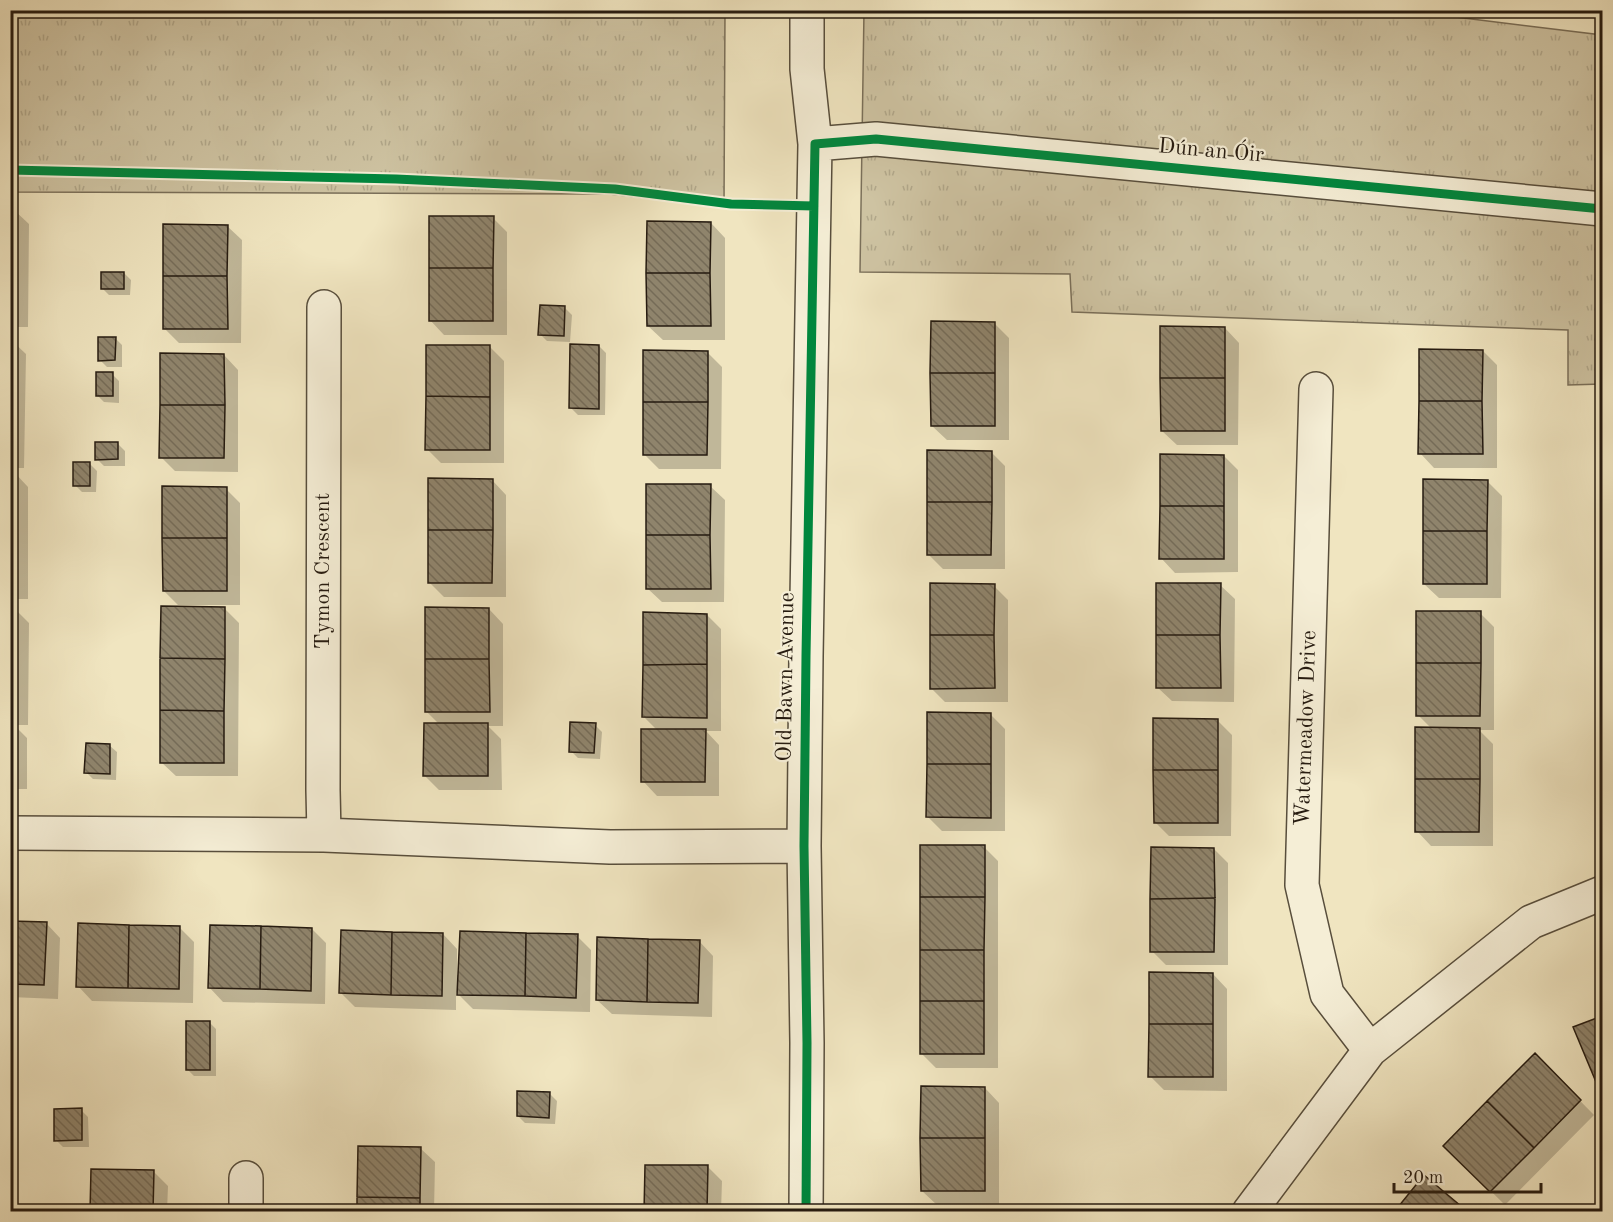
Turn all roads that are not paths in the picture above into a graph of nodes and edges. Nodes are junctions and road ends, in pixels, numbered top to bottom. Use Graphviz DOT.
graph roads {
  1 [pos="807,10"];
  2 [pos="815,144"];
  3 [pos="1602,209"];
  4 [pos="324,307"];
  5 [pos="1316,389"];
  6 [pos="10,833"];
  7 [pos="324,835"];
  8 [pos="804,846"];
  9 [pos="1602,893"];
  10 [pos="1370,1050"];
  11 [pos="246,1178"];
  12 [pos="246,1212"];
  13 [pos="806,1212"];
  14 [pos="1249,1212"];
  1 -- 2 [label="street, Old Bawn Avenue"];
  2 -- 3 [label="street, Dún an Óir"];
  2 -- 8 [label="street, Old Bawn Avenue"];
  4 -- 7 [label="street, Tymon Crescent"];
  5 -- 10 [label="street, Watermeadow Drive"];
  6 -- 7 [label="street"];
  7 -- 8 [label="street"];
  8 -- 13 [label="street, Old Bawn Avenue"];
  9 -- 10 [label="street"];
  10 -- 14 [label="street"];
  11 -- 12 [label="street"];
}
